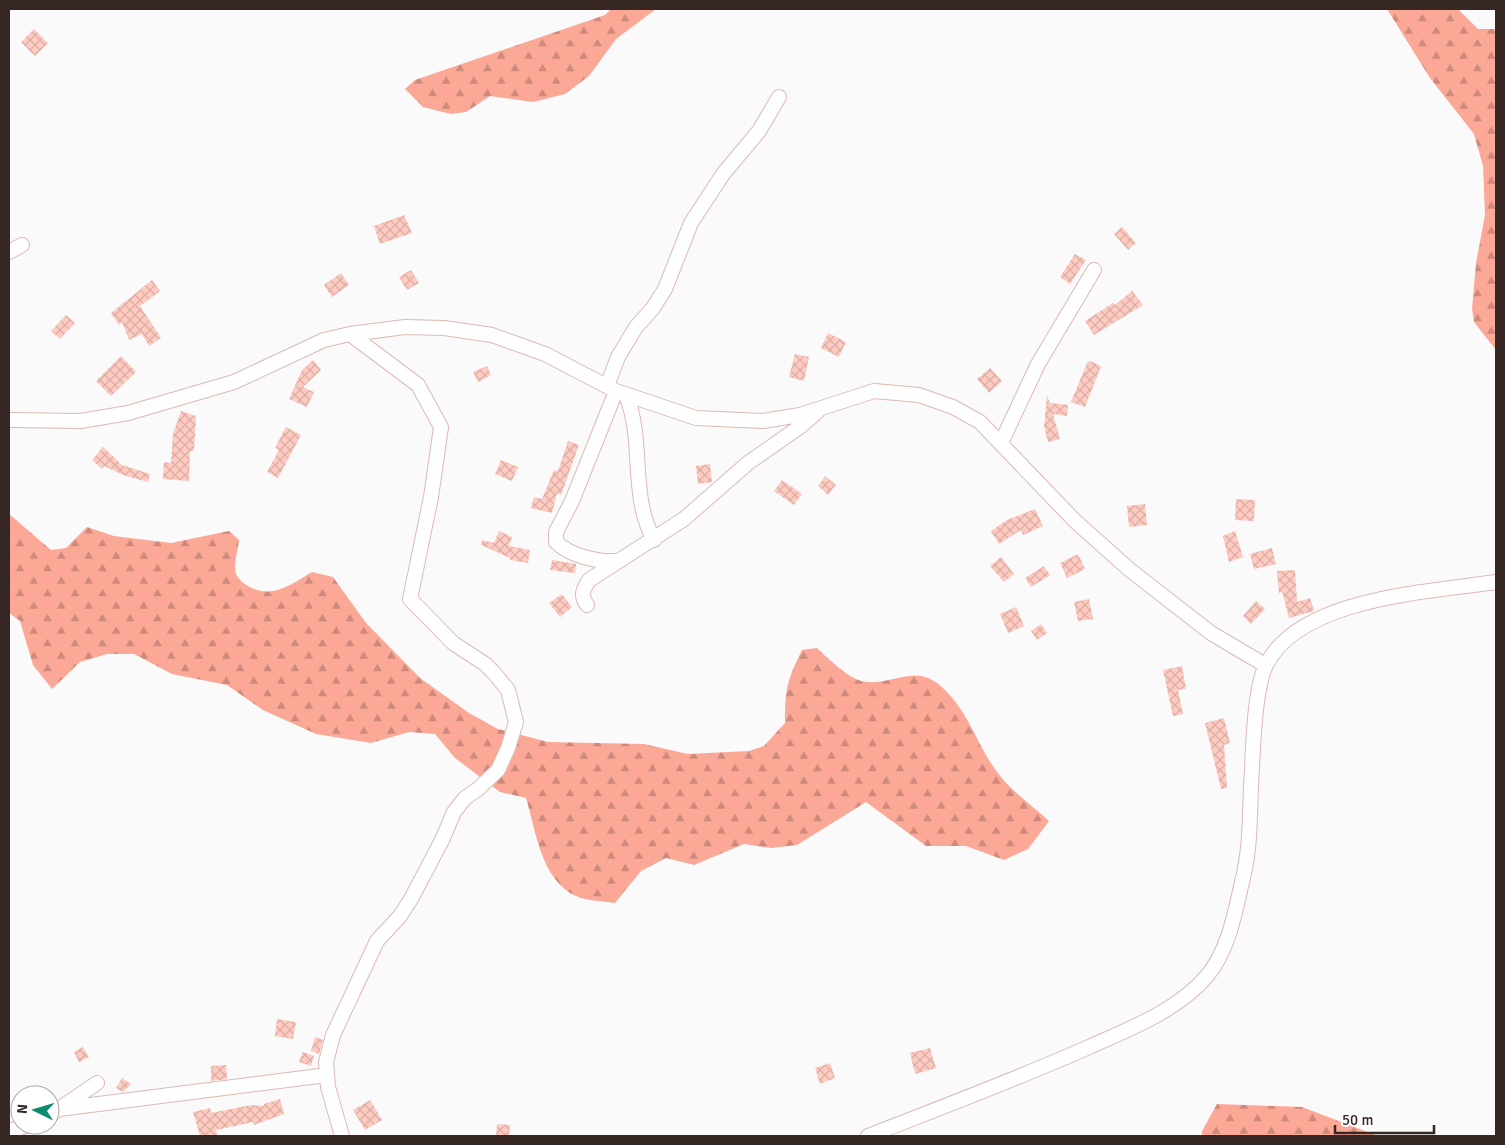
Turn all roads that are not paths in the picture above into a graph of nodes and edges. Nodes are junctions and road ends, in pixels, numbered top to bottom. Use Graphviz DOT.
graph roads {
  1 [pos="779,97"];
  2 [pos="22,245"];
  3 [pos="9,252"];
  4 [pos="1094,270"];
  5 [pos="350,334"];
  6 [pos="616,391"];
  7 [pos="821,408"];
  8 [pos="9,420"];
  9 [pos="1001,443"];
  10 [pos="654,540"];
  11 [pos="622,560"];
  12 [pos="1496,582"];
  13 [pos="587,605"];
  14 [pos="1265,665"];
  15 [pos="327,1075"];
  16 [pos="97,1083"];
  17 [pos="60,1109"];
  18 [pos="60,1111"];
  19 [pos="342,1136"];
  20 [pos="868,1136"];
  1 -- 6 [label="street"];
  2 -- 3 [label="street"];
  4 -- 9 [label="street"];
  5 -- 6 [label="street"];
  5 -- 8 [label="street"];
  5 -- 15 [label="street"];
  6 -- 7 [label="street"];
  6 -- 10 [label="street"];
  6 -- 11 [label="street"];
  7 -- 9 [label="street"];
  7 -- 10 [label="street"];
  9 -- 14 [label="street"];
  10 -- 11 [label="street"];
  11 -- 13 [label="street"];
  12 -- 14 [label="street"];
  14 -- 20 [label="street"];
  15 -- 18 [label="street"];
  15 -- 19 [label="street"];
  16 -- 17 [label="street"];
}
